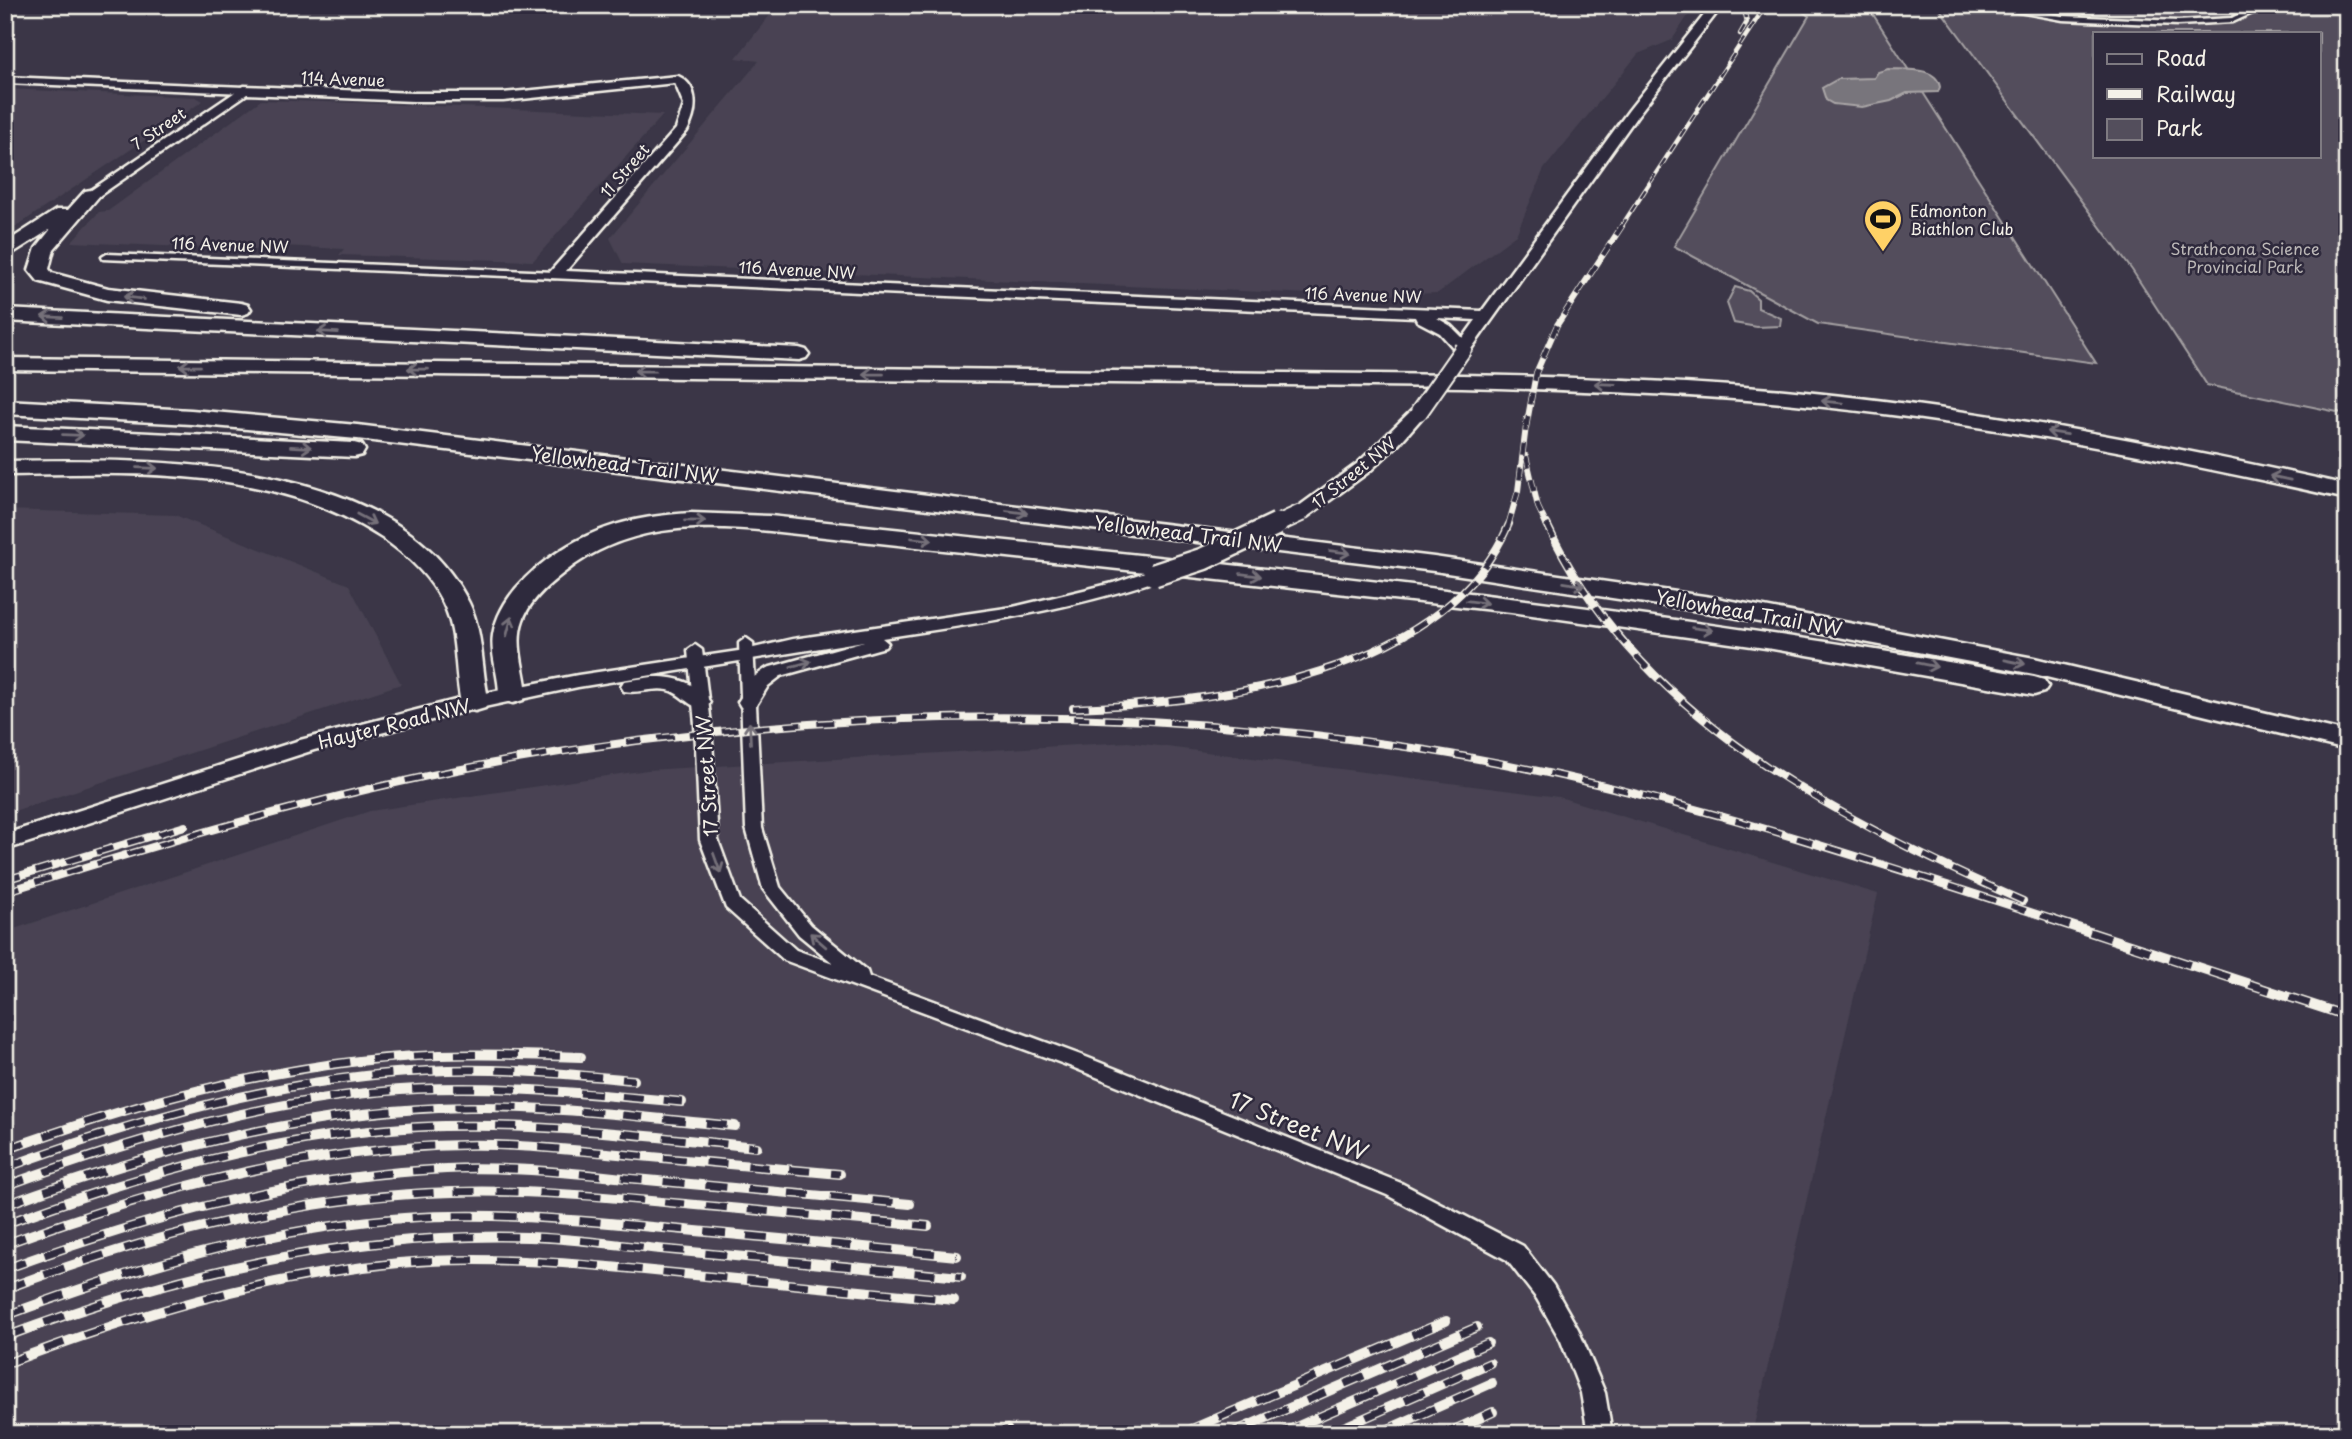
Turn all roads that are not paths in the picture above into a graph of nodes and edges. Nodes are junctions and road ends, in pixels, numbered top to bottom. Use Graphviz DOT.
graph roads {
  1 [pos="1718,5"];
  2 [pos="1984,5"];
  3 [pos="2260,5"];
  4 [pos="678,79"];
  5 [pos="5,80"];
  6 [pos="244,90"];
  7 [pos="91,195"];
  8 [pos="5,253"];
  9 [pos="107,257"];
  10 [pos="555,275"];
  11 [pos="1510,281"];
  12 [pos="1371,313"];
  13 [pos="5,315"];
  14 [pos="1485,316"];
  15 [pos="1463,349"];
  16 [pos="763,353"];
  17 [pos="5,364"];
  18 [pos="1406,380"];
  19 [pos="11,407"];
  20 [pos="5,433"];
  21 [pos="5,468"];
  22 [pos="2347,492"];
  23 [pos="900,498"];
  24 [pos="945,623"];
  25 [pos="793,645"];
  26 [pos="746,650"];
  27 [pos="696,656"];
  28 [pos="519,688"];
  29 [pos="473,696"];
  30 [pos="700,702"];
  31 [pos="748,702"];
  32 [pos="2347,742"];
  33 [pos="5,842"];
  34 [pos="870,985"];
  35 [pos="1600,1434"];
  1 -- 11 [label="main road, 17 Street NW"];
  2 -- 3 [label="street"];
  4 -- 6 [label="main road, 114 Avenue"];
  4 -- 10 [label="main road, 11 Street"];
  5 -- 6 [label="street, 114 Avenue"];
  6 -- 7 [label="main road, 7 Street"];
  7 -- 8 [label="highway"];
  16 -- 7 [label="highway, one-way"];
  9 -- 10 [label="street, 116 Avenue NW"];
  10 -- 12 [label="main road, 116 Avenue NW"];
  11 -- 12 [label="main road"];
  11 -- 14 [label="main road, 17 Street NW"];
  12 -- 14 [label="main road, 116 Avenue NW"];
  12 -- 15 [label="main road"];
  16 -- 13 [label="highway, one-way"];
  14 -- 15 [label="main road, 17 Street NW"];
  15 -- 24 [label="main road, 17 Street NW, bridge"];
  16 -- 18 [label="highway"];
  18 -- 17 [label="highway, one-way"];
  22 -- 18 [label="highway, one-way"];
  19 -- 23 [label="highway, Yellowhead Trail NW"];
  20 -- 23 [label="highway, one-way"];
  21 -- 29 [label="highway, one-way"];
  23 -- 32 [label="highway, Yellowhead Trail NW, one-way"];
  24 -- 25 [label="main road, 17 Street NW"];
  31 -- 24 [label="main road, one-way"];
  25 -- 26 [label="main road, Hayter Road NW"];
  26 -- 27 [label="main road, Hayter Road NW"];
  26 -- 31 [label="street, 17 Street NW"];
  27 -- 28 [label="main road, Hayter Road NW"];
  27 -- 30 [label="street, 17 Street NW"];
  28 -- 29 [label="main road, Hayter Road NW"];
  28 -- 30 [label="main road"];
  28 -- 32 [label="highway, one-way"];
  29 -- 33 [label="main road, Hayter Road NW"];
  30 -- 34 [label="street, 17 Street NW, one-way"];
  34 -- 31 [label="street, 17 Street NW, one-way"];
  34 -- 35 [label="street, 17 Street NW"];
}
